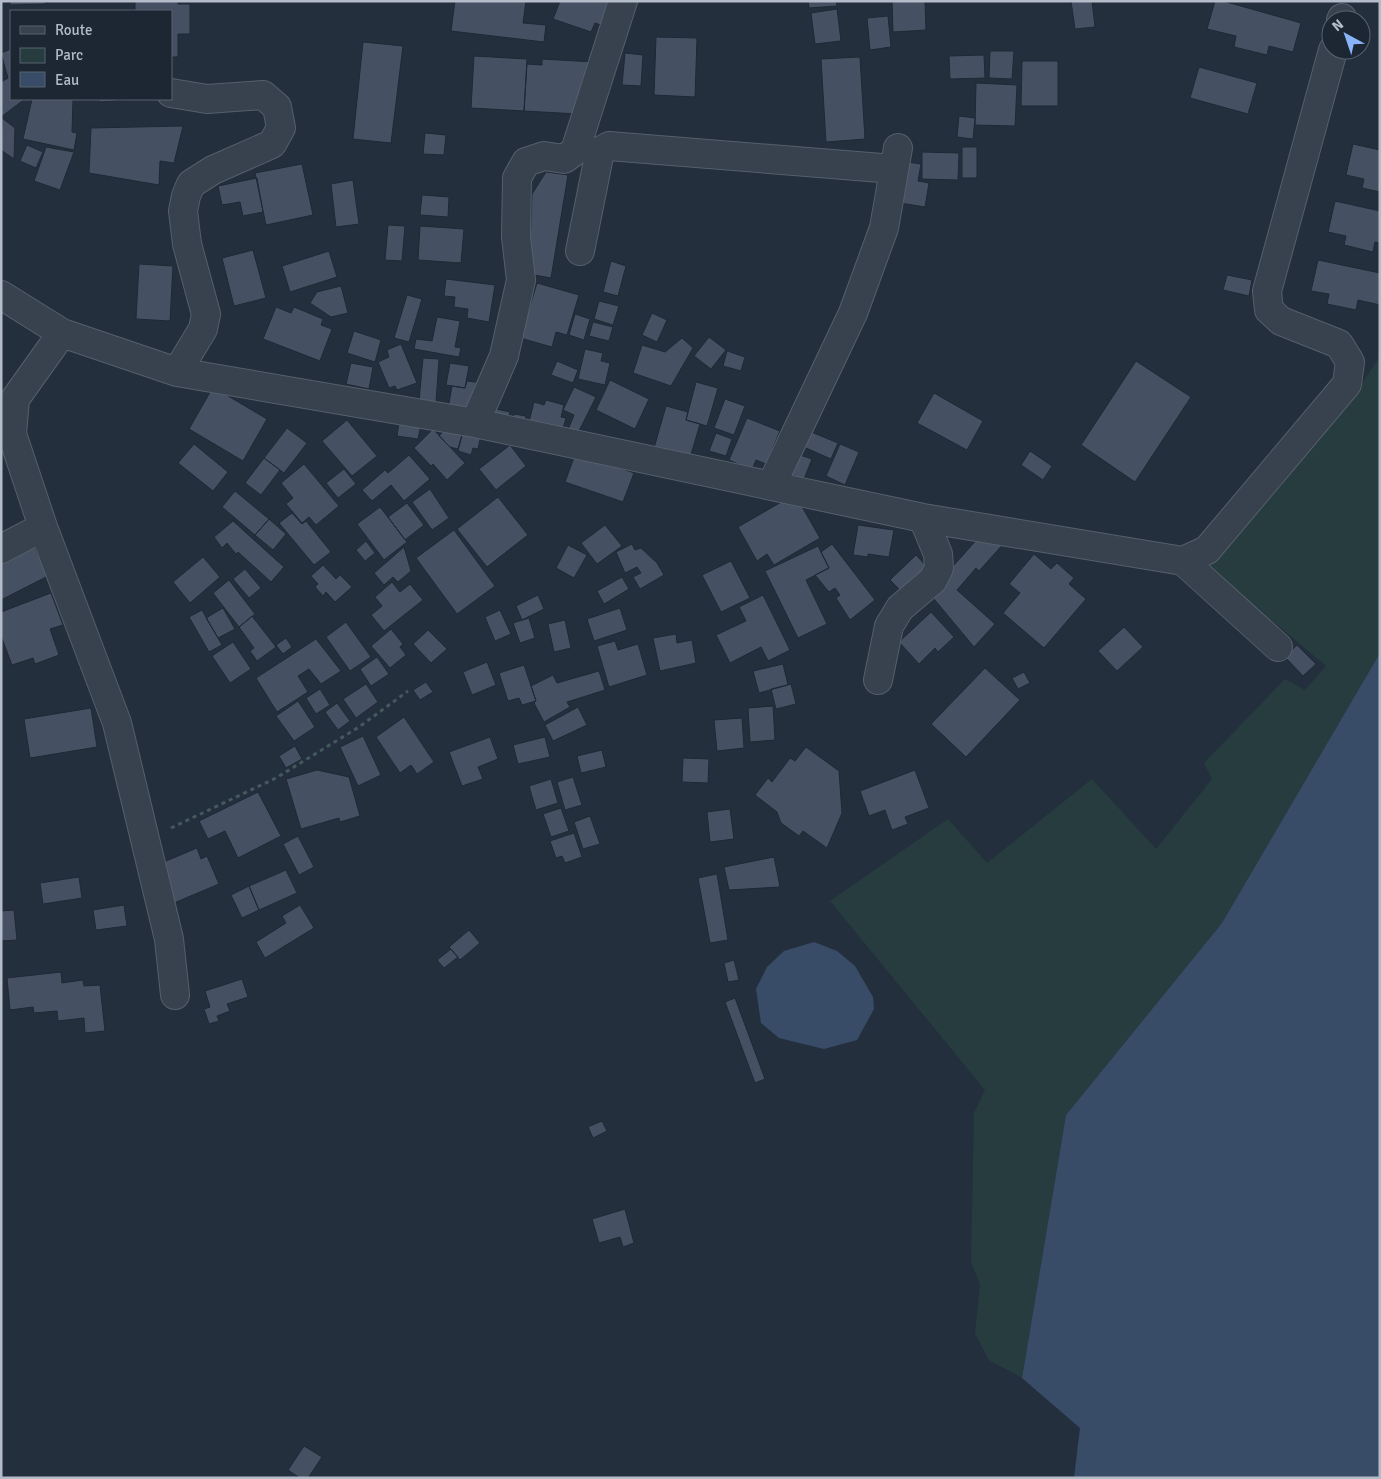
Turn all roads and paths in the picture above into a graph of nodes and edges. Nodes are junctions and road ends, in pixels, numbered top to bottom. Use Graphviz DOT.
graph roads {
  1 [pos="623,1"];
  2 [pos="1330,60"];
  3 [pos="172,93"];
  4 [pos="580,252"];
  5 [pos="1,295"];
  6 [pos="62,333"];
  7 [pos="177,372"];
  8 [pos="475,423"];
  9 [pos="771,486"];
  10 [pos="922,518"];
  11 [pos="43,527"];
  12 [pos="1,549"];
  13 [pos="1183,562"];
  14 [pos="1278,647"];
  15 [pos="878,680"];
  16 [pos="408,691"];
  17 [pos="146,841"];
  18 [pos="175,996"];
  1 -- 8 [label="street"];
  2 -- 13 [label="street"];
  3 -- 7 [label="street"];
  4 -- 9 [label="street"];
  5 -- 6 [label="street"];
  6 -- 7 [label="street"];
  6 -- 11 [label="street"];
  7 -- 8 [label="street"];
  8 -- 9 [label="street"];
  9 -- 10 [label="street"];
  10 -- 13 [label="street"];
  10 -- 15 [label="street"];
  11 -- 12 [label="street"];
  11 -- 17 [label="street"];
  13 -- 14 [label="street"];
  16 -- 17 [label="path"];
  17 -- 18 [label="street"];
}
